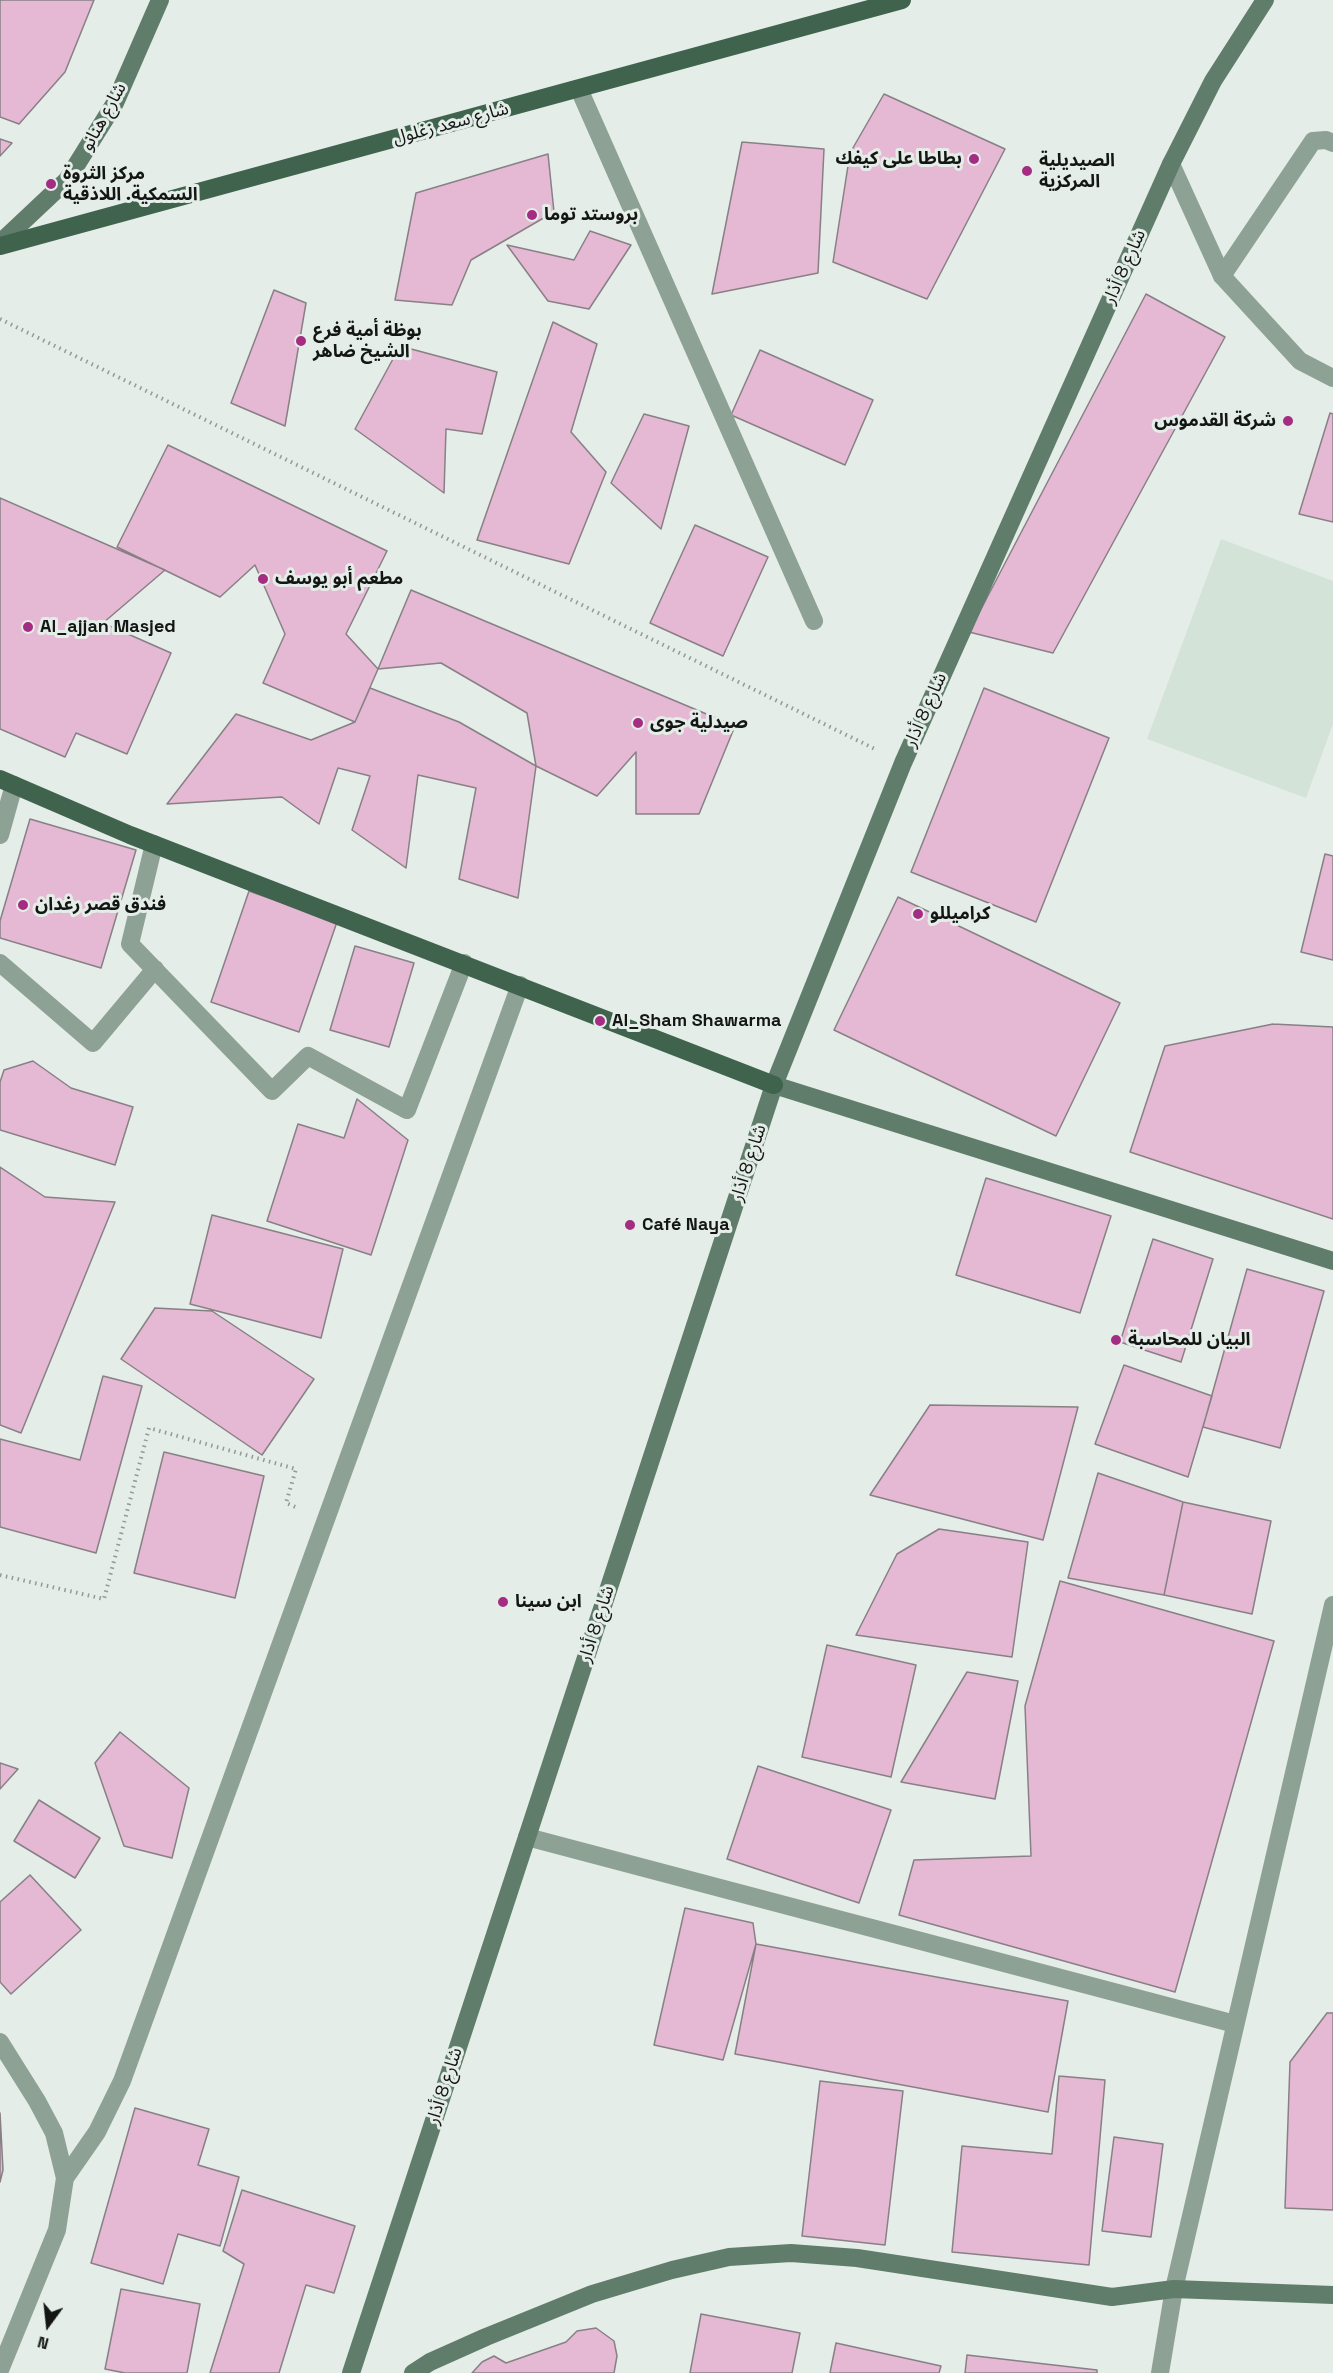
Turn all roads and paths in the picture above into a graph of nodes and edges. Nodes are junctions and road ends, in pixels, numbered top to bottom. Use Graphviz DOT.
graph roads {
  1 [pos="160,0"];
  2 [pos="902,0"];
  3 [pos="1265,0"];
  4 [pos="579,89"];
  5 [pos="1333,143"];
  6 [pos="1172,164"];
  7 [pos="0,245"];
  8 [pos="1222,276"];
  9 [pos="0,319"];
  10 [pos="1333,378"];
  11 [pos="814,621"];
  12 [pos="903,763"];
  13 [pos="7,782"];
  14 [pos="0,836"];
  15 [pos="154,844"];
  16 [pos="0,963"];
  17 [pos="464,963"];
  18 [pos="155,969"];
  19 [pos="520,985"];
  20 [pos="774,1085"];
  21 [pos="1333,1261"];
  22 [pos="327,1518"];
  23 [pos="0,1575"];
  24 [pos="1333,1605"];
  25 [pos="527,1837"];
  26 [pos="1235,2024"];
  27 [pos="0,2042"];
  28 [pos="65,2178"];
  29 [pos="1174,2289"];
  30 [pos="1333,2295"];
  31 [pos="0,2370"];
  32 [pos="351,2373"];
  33 [pos="413,2373"];
  34 [pos="1160,2373"];
  1 -- 7 [label="main road, شارع هنانو"];
  2 -- 4 [label="main road, شارع سعد زغلول"];
  3 -- 6 [label="main road, شارع 8 أذار"];
  4 -- 7 [label="main road, شارع سعد زغلول"];
  4 -- 11 [label="street"];
  5 -- 8 [label="street"];
  6 -- 8 [label="street"];
  6 -- 12 [label="main road, شارع 8 أذار"];
  8 -- 10 [label="street"];
  9 -- 12 [label="path"];
  12 -- 20 [label="main road, شارع 8 أذار"];
  13 -- 14 [label="street"];
  13 -- 15 [label="main road"];
  15 -- 17 [label="main road"];
  15 -- 18 [label="street"];
  16 -- 18 [label="street"];
  17 -- 18 [label="street"];
  17 -- 19 [label="main road"];
  19 -- 20 [label="main road"];
  19 -- 22 [label="street"];
  20 -- 21 [label="main road"];
  20 -- 25 [label="main road, شارع 8 أذار"];
  22 -- 23 [label="path"];
  22 -- 28 [label="street"];
  24 -- 26 [label="street"];
  25 -- 26 [label="street"];
  25 -- 32 [label="main road, شارع 8 أذار"];
  26 -- 29 [label="street"];
  27 -- 28 [label="street"];
  28 -- 31 [label="street"];
  29 -- 30 [label="main road"];
  29 -- 33 [label="main road"];
  29 -- 34 [label="street"];
}
